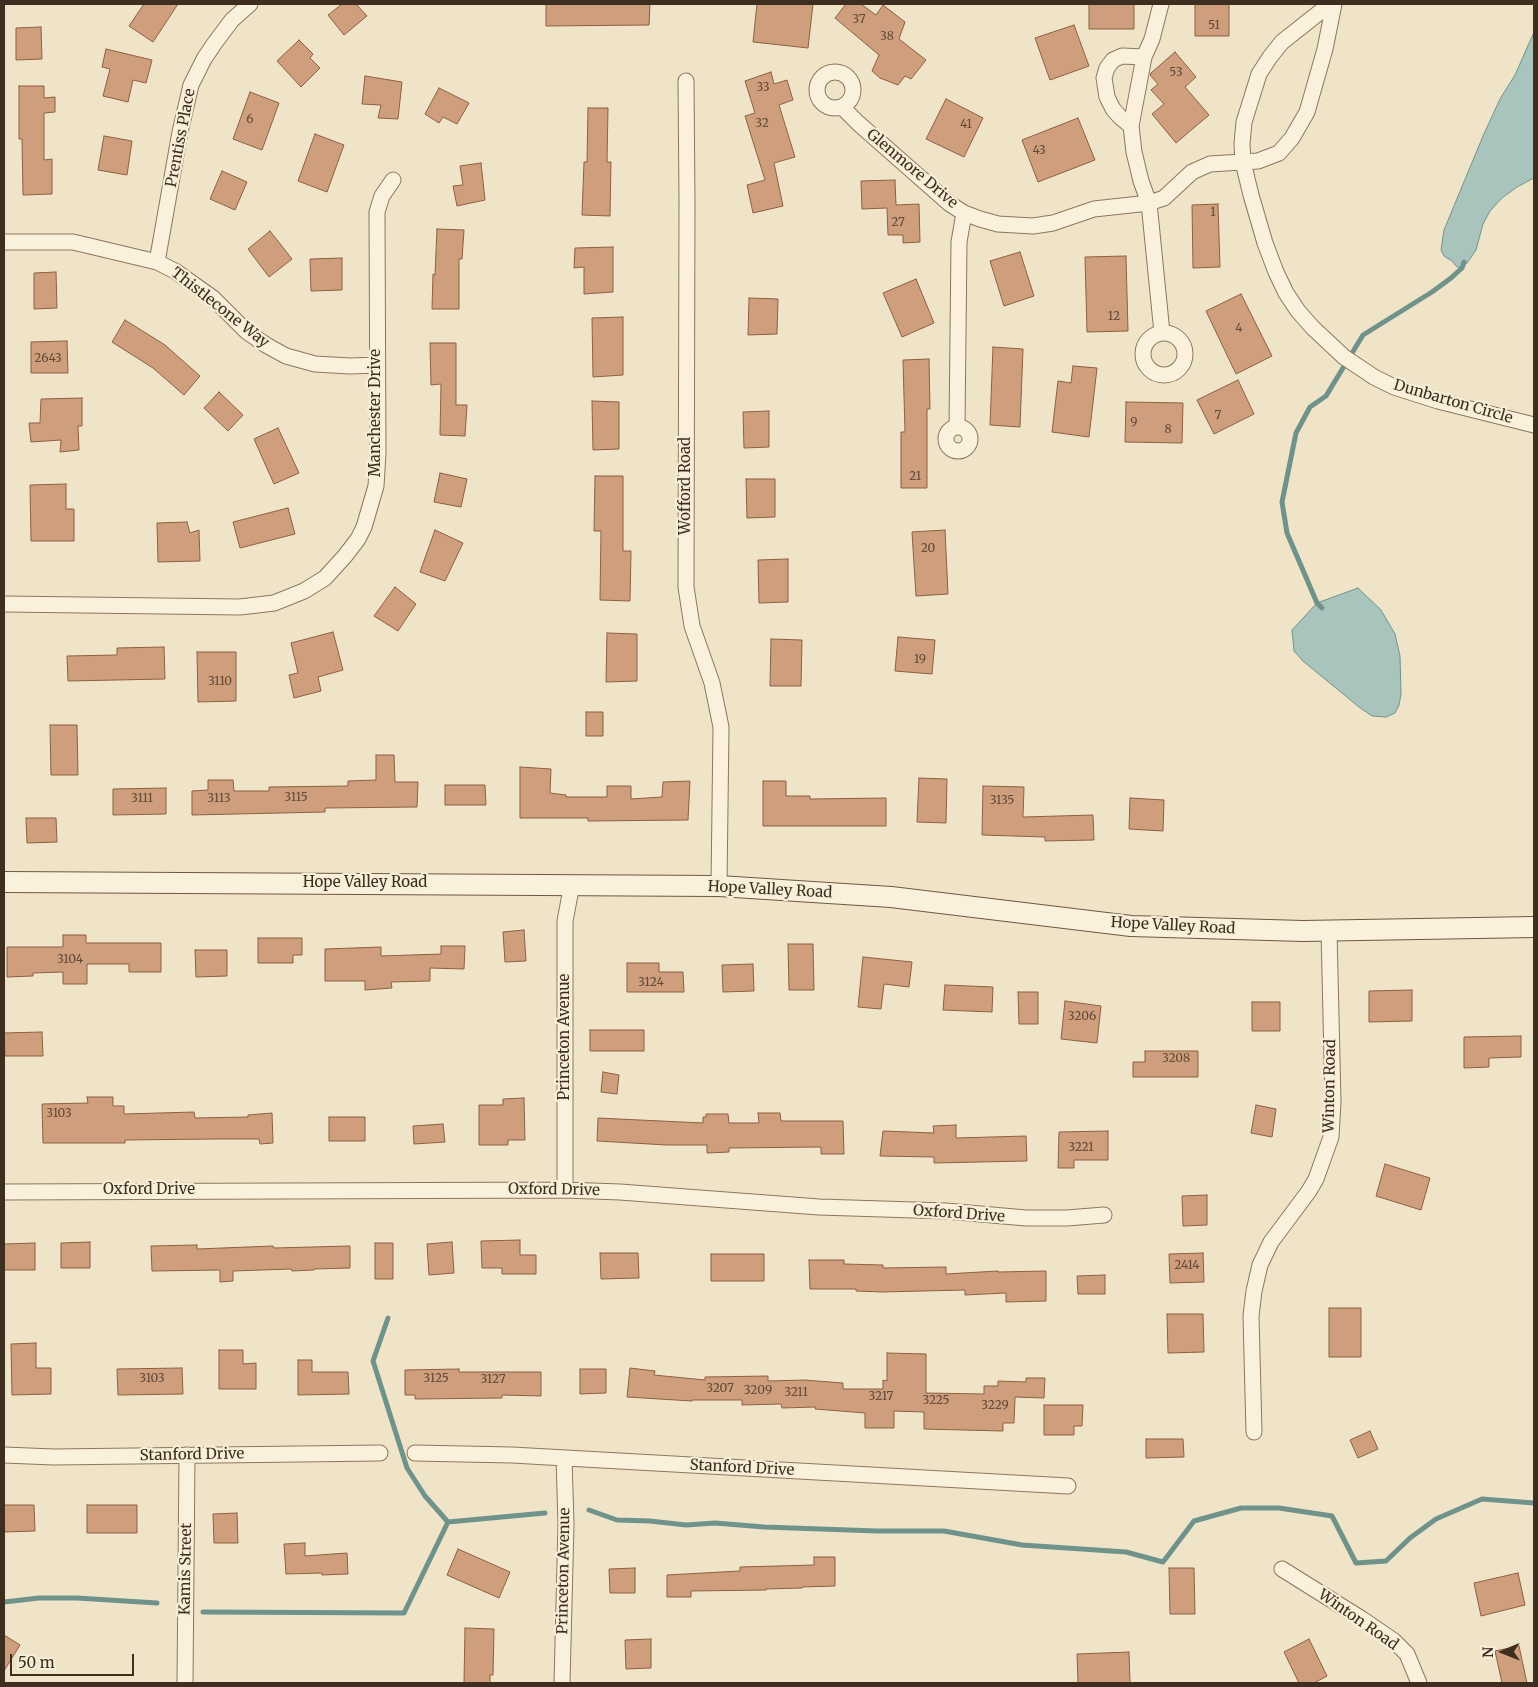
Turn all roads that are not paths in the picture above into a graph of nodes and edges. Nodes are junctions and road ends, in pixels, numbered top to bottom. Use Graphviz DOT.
graph roads {
  1 [pos="250,4"];
  2 [pos="1161,4"];
  3 [pos="1332,4"];
  4 [pos="1144,57"];
  5 [pos="686,81"];
  6 [pos="842,107"];
  7 [pos="1131,126"];
  8 [pos="1243,162"];
  9 [pos="393,180"];
  10 [pos="1149,203"];
  11 [pos="964,213"];
  12 [pos="4,242"];
  13 [pos="157,262"];
  14 [pos="1162,333"];
  15 [pos="377,365"];
  16 [pos="1534,425"];
  17 [pos="957,426"];
  18 [pos="4,604"];
  19 [pos="4,882"];
  20 [pos="572,884"];
  21 [pos="719,886"];
  22 [pos="1534,927"];
  23 [pos="1329,931"];
  24 [pos="565,1190"];
  25 [pos="4,1192"];
  26 [pos="1104,1215"];
  27 [pos="1254,1432"];
  28 [pos="380,1453"];
  29 [pos="415,1453"];
  30 [pos="4,1455"];
  31 [pos="187,1455"];
  32 [pos="564,1458"];
  33 [pos="1068,1486"];
  34 [pos="1282,1569"];
  35 [pos="185,1683"];
  36 [pos="562,1683"];
  37 [pos="1419,1683"];
  1 -- 13 [label="street, Prentiss Place"];
  2 -- 4 [label="street"];
  3 -- 8 [label="street, Dunbarton Circle"];
  3 -- 8 [label="street, Glenmore Drive"];
  4 -- 7 [label="street"];
  4 -- 7 [label="street"];
  5 -- 21 [label="street, Wofford Road"];
  6 -- 11 [label="street, Glenmore Drive"];
  7 -- 10 [label="street"];
  8 -- 10 [label="street, Glenmore Drive"];
  8 -- 16 [label="street, Dunbarton Circle"];
  9 -- 15 [label="street, Manchester Drive"];
  10 -- 11 [label="street, Glenmore Drive"];
  10 -- 14 [label="street"];
  11 -- 17 [label="street"];
  12 -- 13 [label="street, Thistlecone Way"];
  13 -- 15 [label="street, Thistlecone Way"];
  15 -- 18 [label="street, Manchester Drive"];
  19 -- 20 [label="main road, Hope Valley Road"];
  20 -- 21 [label="main road, Hope Valley Road"];
  20 -- 24 [label="street, Princeton Avenue"];
  21 -- 23 [label="main road, Hope Valley Road"];
  22 -- 23 [label="main road, Hope Valley Road"];
  23 -- 27 [label="street, Winton Road"];
  24 -- 25 [label="street, Oxford Drive"];
  24 -- 26 [label="street, Oxford Drive"];
  28 -- 31 [label="street, Stanford Drive"];
  29 -- 32 [label="street, Stanford Drive"];
  30 -- 31 [label="street, Stanford Drive"];
  31 -- 35 [label="street, Kamis Street"];
  32 -- 33 [label="street, Stanford Drive"];
  32 -- 36 [label="street, Princeton Avenue"];
  34 -- 37 [label="street, Winton Road"];
}
